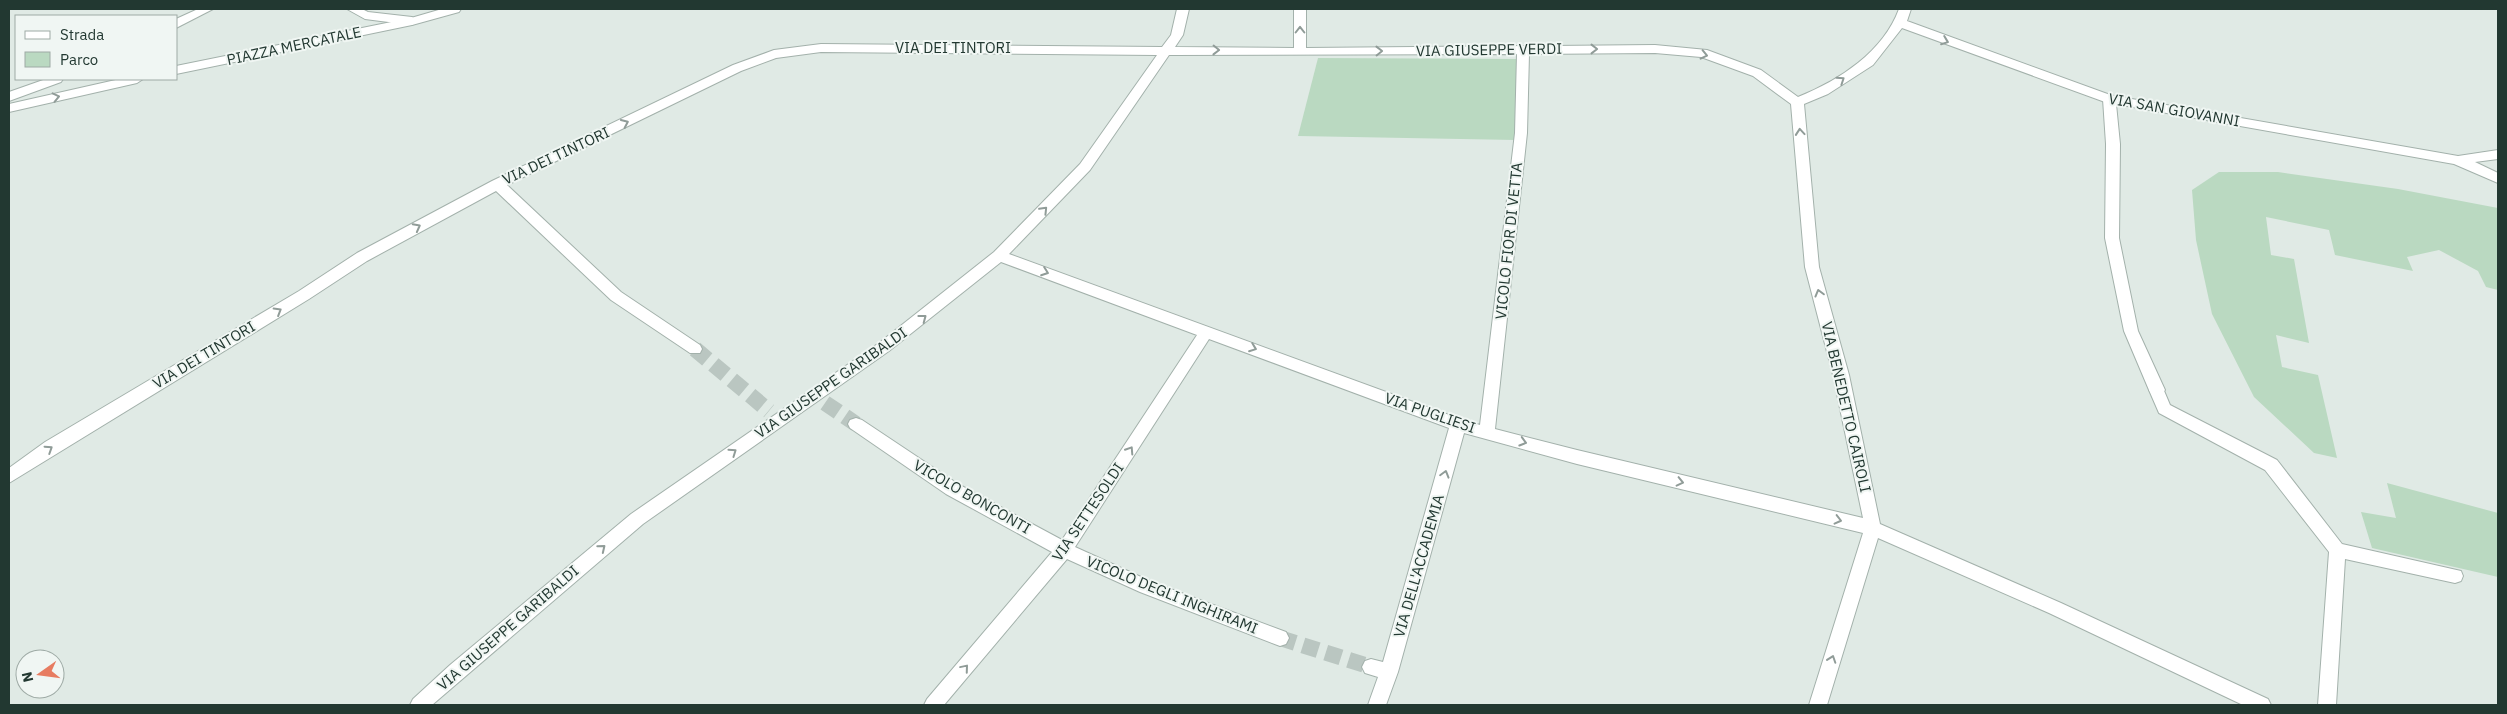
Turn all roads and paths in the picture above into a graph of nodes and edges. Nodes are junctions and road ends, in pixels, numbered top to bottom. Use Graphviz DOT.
graph roads {
  1 [pos="207,9"];
  2 [pos="353,9"];
  3 [pos="454,9"];
  4 [pos="1183,9"];
  5 [pos="1300,9"];
  6 [pos="1906,9"];
  7 [pos="412,21"];
  8 [pos="178,23"];
  9 [pos="1900,23"];
  10 [pos="1167,50"];
  11 [pos="1523,50"];
  12 [pos="1300,52"];
  13 [pos="178,70"];
  14 [pos="54,80"];
  15 [pos="133,80"];
  16 [pos="9,97"];
  17 [pos="2108,99"];
  18 [pos="1797,102"];
  19 [pos="9,108"];
  20 [pos="2498,155"];
  21 [pos="2457,160"];
  22 [pos="2498,178"];
  23 [pos="497,184"];
  24 [pos="999,256"];
  25 [pos="1207,331"];
  26 [pos="696,349"];
  27 [pos="856,424"];
  28 [pos="1458,425"];
  29 [pos="1487,432"];
  30 [pos="9,476"];
  31 [pos="1873,528"];
  32 [pos="1065,549"];
  33 [pos="2337,550"];
  34 [pos="2455,576"];
  35 [pos="1280,638"];
  36 [pos="1371,667"];
  37 [pos="1388,672"];
  38 [pos="419,705"];
  39 [pos="933,705"];
  40 [pos="1377,705"];
  41 [pos="1818,705"];
  42 [pos="2262,705"];
  43 [pos="2326,705"];
  1 -- 8 [label="street"];
  2 -- 7 [label="street, PIAZZA MERCATALE"];
  3 -- 7 [label="street, PIAZZA MERCATALE"];
  4 -- 10 [label="street, VIA GIUSEPPE GARIBALDI"];
  12 -- 5 [label="street, one-way"];
  6 -- 9 [label="street"];
  7 -- 13 [label="street, PIAZZA MERCATALE"];
  9 -- 17 [label="street, VIA SAN GIOVANNI, one-way"];
  18 -- 9 [label="street, one-way"];
  10 -- 12 [label="street, VIA GIUSEPPE VERDI, one-way"];
  23 -- 10 [label="street, VIA DEI TINTORI, one-way"];
  24 -- 10 [label="street, VIA GIUSEPPE GARIBALDI, one-way"];
  12 -- 11 [label="street, VIA GIUSEPPE VERDI, one-way"];
  11 -- 18 [label="street, VIA GIUSEPPE VERDI, one-way"];
  11 -- 29 [label="street, VICOLO FIOR DI VETTA"];
  14 -- 16 [label="street"];
  19 -- 15 [label="street, one-way"];
  17 -- 21 [label="street, VIA SAN GIOVANNI"];
  17 -- 33 [label="street"];
  31 -- 18 [label="street, VIA BENEDETTO CAIROLI, one-way"];
  20 -- 21 [label="street, VIA SAN GIOVANNI"];
  21 -- 22 [label="street, VIA SAN GIOVANNI"];
  23 -- 26 [label="street"];
  30 -- 23 [label="street, VIA DEI TINTORI, one-way"];
  24 -- 25 [label="street, VIA PUGLIESI, one-way"];
  38 -- 24 [label="street, VIA GIUSEPPE GARIBALDI, one-way"];
  25 -- 28 [label="street, VIA PUGLIESI, one-way"];
  32 -- 25 [label="street, VIA SETTESOLDI, one-way"];
  27 -- 32 [label="street, VICOLO BONCONTI"];
  28 -- 29 [label="street, VIA PUGLIESI"];
  37 -- 28 [label="street, VIA DELL'ACCADEMIA, one-way"];
  29 -- 31 [label="street, VIA PUGLIESI, one-way"];
  41 -- 31 [label="street, VIA BENEDETTO CAIROLI, one-way"];
  31 -- 42 [label="street, VIA PUGLIESI"];
  32 -- 35 [label="street, VICOLO DEGLI INGHIRAMI"];
  39 -- 32 [label="street, VIA SETTESOLDI, one-way"];
  33 -- 34 [label="street"];
  33 -- 43 [label="street"];
  36 -- 37 [label="street"];
  37 -- 40 [label="street, VIA DELL'ACCADEMIA"];
}
